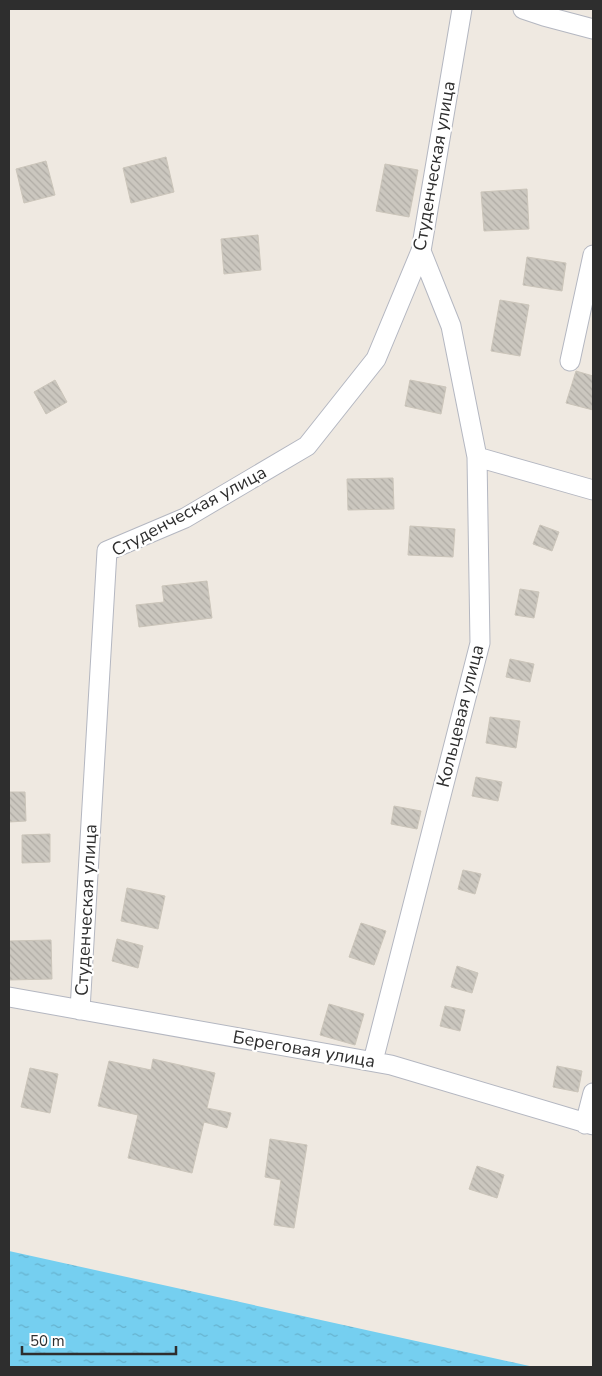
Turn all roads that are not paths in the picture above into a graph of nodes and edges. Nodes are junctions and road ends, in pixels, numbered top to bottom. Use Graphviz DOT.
graph roads {
  1 [pos="462,9"];
  2 [pos="523,9"];
  3 [pos="593,29"];
  4 [pos="421,251"];
  5 [pos="593,255"];
  6 [pos="570,361"];
  7 [pos="477,456"];
  8 [pos="593,490"];
  9 [pos="9,997"];
  10 [pos="80,1010"];
  11 [pos="373,1062"];
  12 [pos="593,1093"];
  13 [pos="589,1125"];
  1 -- 4 [label="street, Студенческая улица"];
  2 -- 3 [label="street"];
  4 -- 7 [label="street, Кольцевая улица"];
  4 -- 10 [label="street, Студенческая улица"];
  5 -- 6 [label="street"];
  7 -- 8 [label="street"];
  7 -- 11 [label="street, Кольцевая улица"];
  9 -- 10 [label="street, Береговая улица"];
  10 -- 11 [label="street, Береговая улица"];
  11 -- 13 [label="street, Береговая улица"];
  12 -- 13 [label="street"];
}
